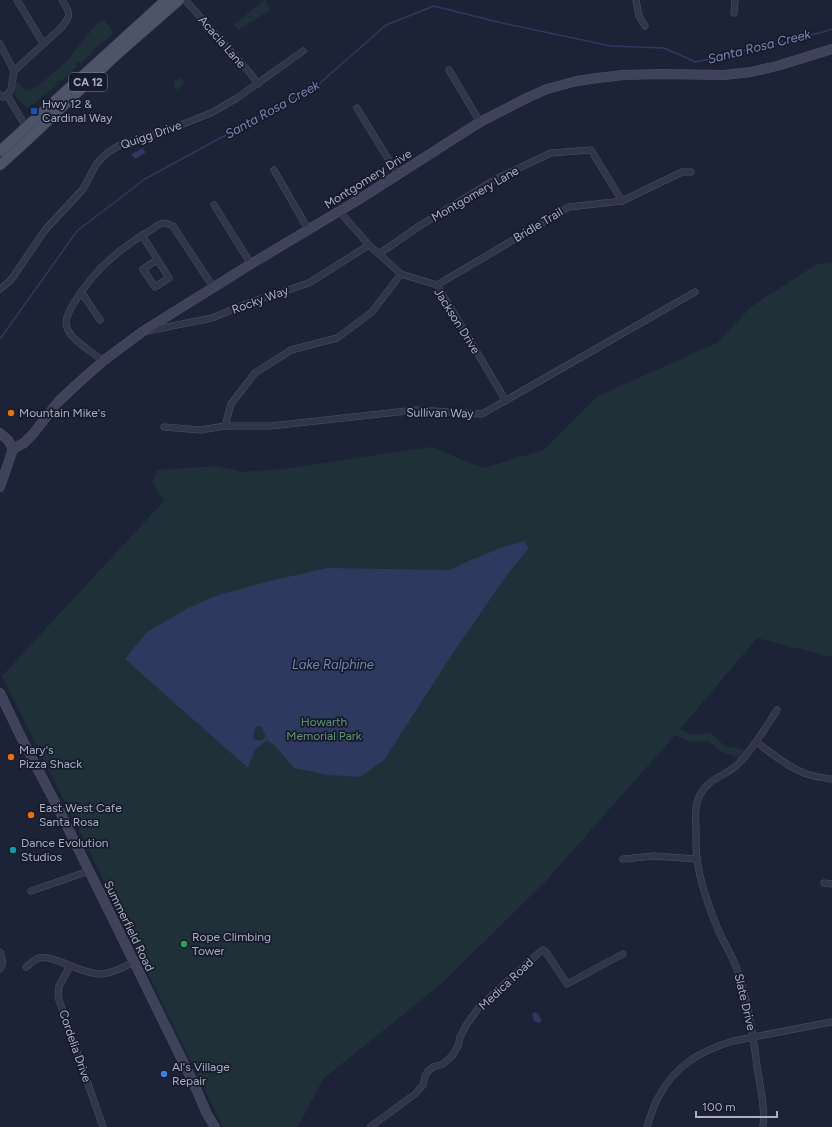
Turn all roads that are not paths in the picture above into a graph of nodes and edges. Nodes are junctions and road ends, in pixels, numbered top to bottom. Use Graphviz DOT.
graph roads {
  1 [pos="17,0"];
  2 [pos="62,0"];
  3 [pos="166,0"];
  4 [pos="179,0"];
  5 [pos="185,0"];
  6 [pos="636,0"];
  7 [pos="735,0"];
  8 [pos="734,13"];
  9 [pos="645,26"];
  10 [pos="43,43"];
  11 [pos="0,44"];
  12 [pos="832,48"];
  13 [pos="303,51"];
  14 [pos="449,70"];
  15 [pos="14,71"];
  16 [pos="258,84"];
  17 [pos="0,95"];
  18 [pos="8,95"];
  19 [pos="356,108"];
  20 [pos="480,122"];
  21 [pos="26,128"];
  22 [pos="33,135"];
  23 [pos="0,151"];
  24 [pos="0,166"];
  25 [pos="274,170"];
  26 [pos="691,172"];
  27 [pos="398,175"];
  28 [pos="622,201"];
  29 [pos="214,205"];
  30 [pos="339,212"];
  31 [pos="308,229"];
  32 [pos="142,235"];
  33 [pos="369,245"];
  34 [pos="379,254"];
  35 [pos="157,260"];
  36 [pos="251,264"];
  37 [pos="401,274"];
  38 [pos="437,285"];
  39 [pos="213,288"];
  40 [pos="0,289"];
  41 [pos="82,292"];
  42 [pos="695,292"];
  43 [pos="100,320"];
  44 [pos="142,332"];
  45 [pos="103,361"];
  46 [pos="506,401"];
  47 [pos="225,426"];
  48 [pos="164,427"];
  49 [pos="0,433"];
  50 [pos="13,450"];
  51 [pos="0,487"];
  52 [pos="0,692"];
  53 [pos="777,710"];
  54 [pos="756,742"];
  55 [pos="832,779"];
  56 [pos="623,859"];
  57 [pos="697,859"];
  58 [pos="89,871"];
  59 [pos="824,883"];
  60 [pos="832,884"];
  61 [pos="31,891"];
  62 [pos="0,952"];
  63 [pos="623,954"];
  64 [pos="134,962"];
  65 [pos="26,966"];
  66 [pos="70,966"];
  67 [pos="0,969"];
  68 [pos="832,1022"];
  69 [pos="753,1037"];
  70 [pos="211,1126"];
  71 [pos="103,1127"];
  72 [pos="370,1127"];
  73 [pos="648,1127"];
  74 [pos="763,1127"];
  1 -- 10 [label="street"];
  2 -- 10 [label="street"];
  3 -- 21 [label="main road, CA 12"];
  4 -- 22 [label="main road, CA 12"];
  5 -- 16 [label="street, Acacia Lane"];
  6 -- 9 [label="street"];
  7 -- 8 [label="street"];
  10 -- 15 [label="street"];
  11 -- 15 [label="street"];
  12 -- 20 [label="street, Montgomery Drive"];
  13 -- 16 [label="street, Quigg Drive"];
  14 -- 20 [label="street"];
  15 -- 18 [label="street"];
  16 -- 40 [label="street, Quigg Drive"];
  17 -- 18 [label="street"];
  18 -- 21 [label="street"];
  19 -- 27 [label="street"];
  20 -- 27 [label="street, Montgomery Drive"];
  21 -- 22 [label="main road"];
  21 -- 23 [label="main road, CA 12"];
  22 -- 24 [label="main road, CA 12"];
  25 -- 31 [label="street"];
  26 -- 28 [label="street, Bridle Trail"];
  27 -- 30 [label="street, Montgomery Drive"];
  28 -- 34 [label="street, Montgomery Lane"];
  28 -- 38 [label="street, Bridle Trail"];
  29 -- 36 [label="street"];
  30 -- 31 [label="street, Montgomery Drive"];
  30 -- 33 [label="street, Jackson Drive"];
  31 -- 36 [label="street, Montgomery Drive"];
  32 -- 35 [label="street"];
  32 -- 39 [label="street"];
  32 -- 41 [label="street"];
  33 -- 34 [label="street, Jackson Drive"];
  33 -- 44 [label="street, Rocky Way"];
  34 -- 37 [label="street, Jackson Drive"];
  35 -- 35 [label="street"];
  36 -- 39 [label="street, Montgomery Drive"];
  37 -- 38 [label="street, Jackson Drive"];
  37 -- 47 [label="street"];
  38 -- 46 [label="street, Jackson Drive"];
  39 -- 44 [label="street, Montgomery Drive"];
  41 -- 43 [label="street"];
  41 -- 45 [label="street"];
  42 -- 46 [label="street, Sullivan Way"];
  44 -- 45 [label="street, Montgomery Drive"];
  45 -- 50 [label="street, Montgomery Drive"];
  46 -- 47 [label="street, Sullivan Way"];
  47 -- 48 [label="street, Sullivan Way"];
  49 -- 50 [label="street"];
  50 -- 51 [label="street"];
  52 -- 58 [label="street, Summerfield Road"];
  53 -- 54 [label="street, Slate Drive"];
  54 -- 55 [label="street"];
  54 -- 57 [label="street, Slate Drive"];
  56 -- 57 [label="street"];
  57 -- 69 [label="street, Slate Drive"];
  58 -- 61 [label="street"];
  58 -- 64 [label="street, Summerfield Road"];
  59 -- 60 [label="street"];
  62 -- 67 [label="street"];
  63 -- 72 [label="street, Medica Road"];
  64 -- 66 [label="street"];
  64 -- 70 [label="street, Summerfield Road"];
  65 -- 66 [label="street"];
  66 -- 71 [label="street, Cordelia Drive"];
  68 -- 69 [label="street"];
  69 -- 73 [label="street"];
  69 -- 74 [label="street, Slate Drive"];
}
